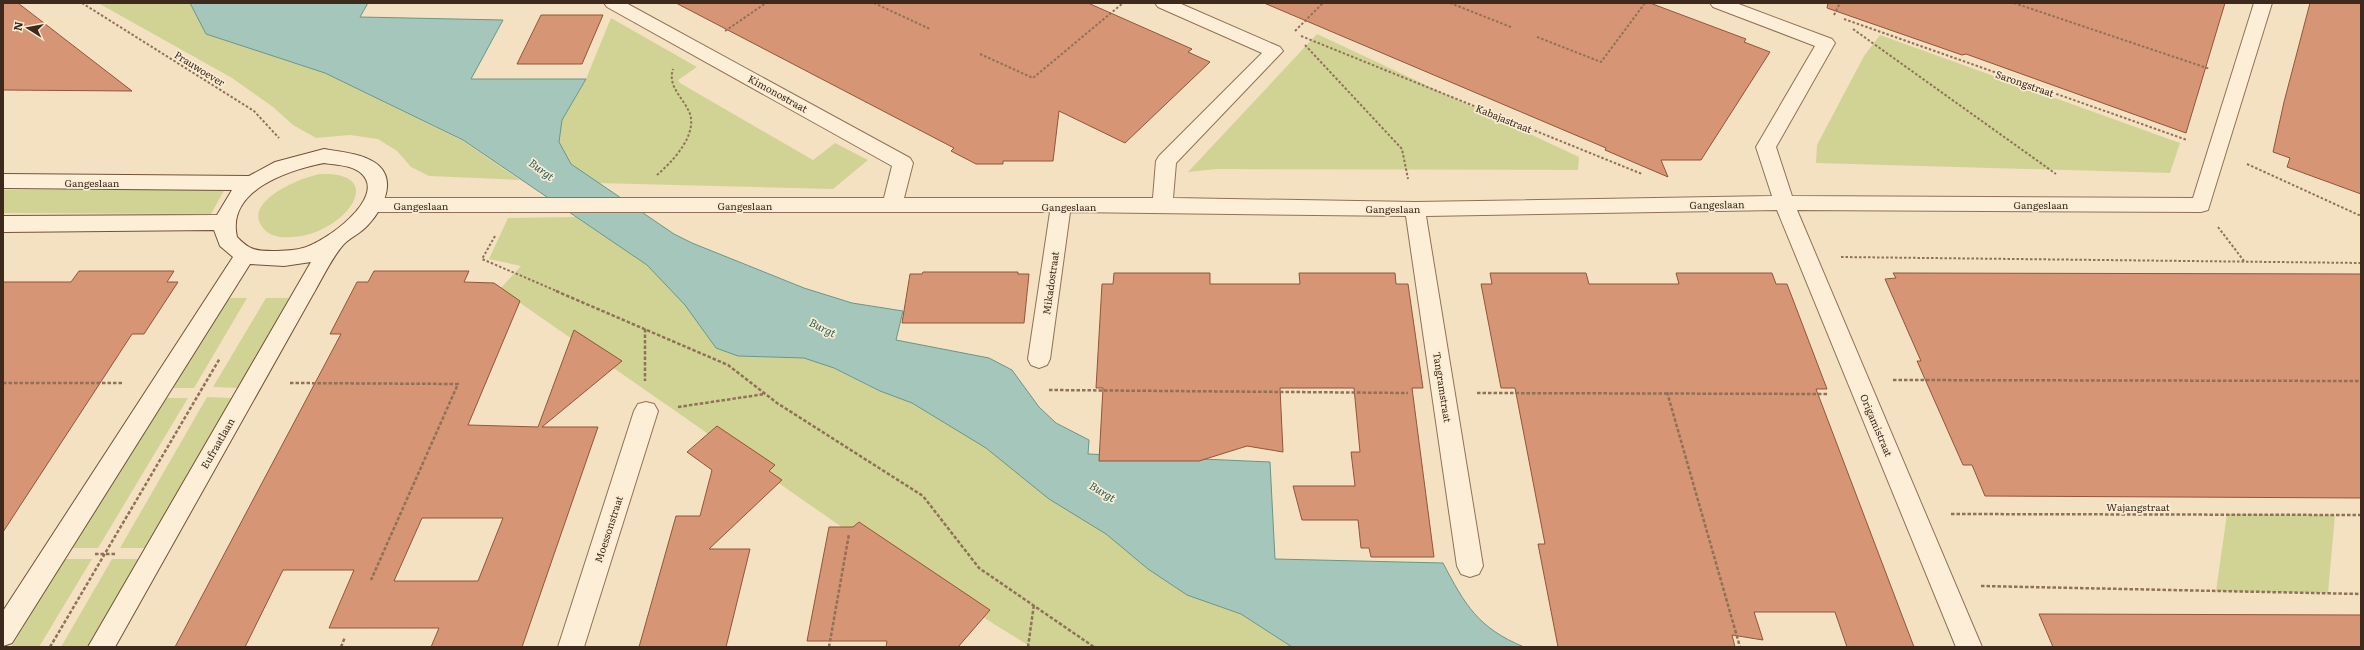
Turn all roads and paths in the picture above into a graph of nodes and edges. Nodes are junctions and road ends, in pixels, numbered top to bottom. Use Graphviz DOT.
graph roads {
  1 [pos="82,3"];
  2 [pos="613,3"];
  3 [pos="766,3"];
  4 [pos="874,3"];
  5 [pos="1123,3"];
  6 [pos="1164,3"];
  7 [pos="1323,3"];
  8 [pos="1450,3"];
  9 [pos="1645,3"];
  10 [pos="1719,3"];
  11 [pos="1840,3"];
  12 [pos="2014,3"];
  13 [pos="2263,3"];
  14 [pos="1833,15"];
  15 [pos="1511,27"];
  16 [pos="930,29"];
  17 [pos="1537,37"];
  18 [pos="1304,44"];
  19 [pos="699,49"];
  20 [pos="980,54"];
  21 [pos="2239,79"];
  22 [pos="2216,150"];
  23 [pos="300,160"];
  24 [pos="1648,177"];
  25 [pos="3,181"];
  26 [pos="252,183"];
  27 [pos="1784,203"];
  28 [pos="2098,204"];
  29 [pos="374,205"];
  30 [pos="511,205"];
  31 [pos="649,205"];
  32 [pos="892,205"];
  33 [pos="2201,205"];
  34 [pos="1061,206"];
  35 [pos="1162,206"];
  36 [pos="1415,209"];
  37 [pos="2361,216"];
  38 [pos="224,222"];
  39 [pos="3,224"];
  40 [pos="336,240"];
  41 [pos="245,255"];
  42 [pos="1806,256"];
  43 [pos="2244,261"];
  44 [pos="2361,263"];
  45 [pos="645,329"];
  46 [pos="224,352"];
  47 [pos="1039,359"];
  48 [pos="1858,380"];
  49 [pos="2361,381"];
  50 [pos="3,383"];
  51 [pos="160,388"];
  52 [pos="249,388"];
  53 [pos="200,392"];
  54 [pos="1667,392"];
  55 [pos="766,394"];
  56 [pos="646,411"];
  57 [pos="1914,514"];
  58 [pos="2361,515"];
  59 [pos="849,534"];
  60 [pos="54,553"];
  61 [pos="154,553"];
  62 [pos="104,554"];
  63 [pos="1470,566"];
  64 [pos="371,580"];
  65 [pos="1944,586"];
  66 [pos="2361,594"];
  67 [pos="1034,604"];
  68 [pos="3,634"];
  69 [pos="345,637"];
  70 [pos="50,647"];
  71 [pos="101,647"];
  72 [pos="341,647"];
  73 [pos="571,647"];
  74 [pos="829,647"];
  75 [pos="1028,647"];
  76 [pos="1094,647"];
  77 [pos="1740,647"];
  78 [pos="1969,647"];
  1 -- 23 [label="path, Prauwoever"];
  2 -- 19 [label="street, Kimonostraat"];
  3 -- 19 [label="path"];
  4 -- 16 [label="path"];
  5 -- 20 [label="path"];
  6 -- 35 [label="street"];
  7 -- 24 [label="path, Kabajastraat"];
  8 -- 15 [label="path"];
  9 -- 17 [label="path"];
  10 -- 27 [label="street"];
  11 -- 14 [label="path"];
  12 -- 21 [label="path"];
  13 -- 21 [label="street"];
  14 -- 22 [label="path, Sarongstraat"];
  14 -- 28 [label="path"];
  18 -- 36 [label="path"];
  19 -- 31 [label="path"];
  19 -- 32 [label="street, Kimonostraat"];
  21 -- 22 [label="street"];
  22 -- 33 [label="street"];
  22 -- 37 [label="path, Sarongstraat"];
  23 -- 26 [label="street"];
  23 -- 29 [label="street"];
  25 -- 26 [label="street, Gangeslaan"];
  26 -- 38 [label="street"];
  27 -- 28 [label="street, Gangeslaan"];
  27 -- 36 [label="street, Gangeslaan"];
  27 -- 42 [label="street, Origamistraat"];
  28 -- 33 [label="street, Gangeslaan"];
  29 -- 30 [label="street, Gangeslaan"];
  29 -- 40 [label="street"];
  30 -- 31 [label="street, Gangeslaan"];
  30 -- 45 [label="path"];
  31 -- 32 [label="street, Gangeslaan"];
  32 -- 34 [label="street, Gangeslaan"];
  33 -- 43 [label="path"];
  34 -- 35 [label="street, Gangeslaan"];
  34 -- 47 [label="street, Mikadostraat"];
  35 -- 36 [label="street, Gangeslaan"];
  36 -- 63 [label="street, Tangramstraat"];
  38 -- 39 [label="street"];
  38 -- 41 [label="street"];
  40 -- 41 [label="street"];
  40 -- 52 [label="street, Eufraatlaan"];
  41 -- 51 [label="street"];
  42 -- 43 [label="path"];
  42 -- 48 [label="street, Origamistraat"];
  43 -- 44 [label="path"];
  45 -- 55 [label="path"];
  45 -- 56 [label="path"];
  46 -- 53 [label="path"];
  48 -- 49 [label="path"];
  48 -- 57 [label="street, Origamistraat"];
  50 -- 51 [label="path"];
  51 -- 53 [label="path"];
  51 -- 60 [label="street"];
  52 -- 53 [label="path"];
  52 -- 61 [label="street, Eufraatlaan"];
  52 -- 64 [label="path"];
  53 -- 62 [label="path"];
  54 -- 77 [label="path"];
  55 -- 56 [label="path"];
  55 -- 67 [label="path"];
  56 -- 73 [label="street, Moessonstraat"];
  57 -- 58 [label="path, Wajangstraat"];
  57 -- 65 [label="street, Origamistraat"];
  59 -- 74 [label="path"];
  60 -- 62 [label="path"];
  60 -- 68 [label="street"];
  61 -- 62 [label="path"];
  61 -- 71 [label="street, Eufraatlaan"];
  62 -- 70 [label="path"];
  65 -- 66 [label="path"];
  65 -- 78 [label="street, Origamistraat"];
  67 -- 75 [label="path"];
  67 -- 76 [label="path"];
  69 -- 72 [label="path"];
}
